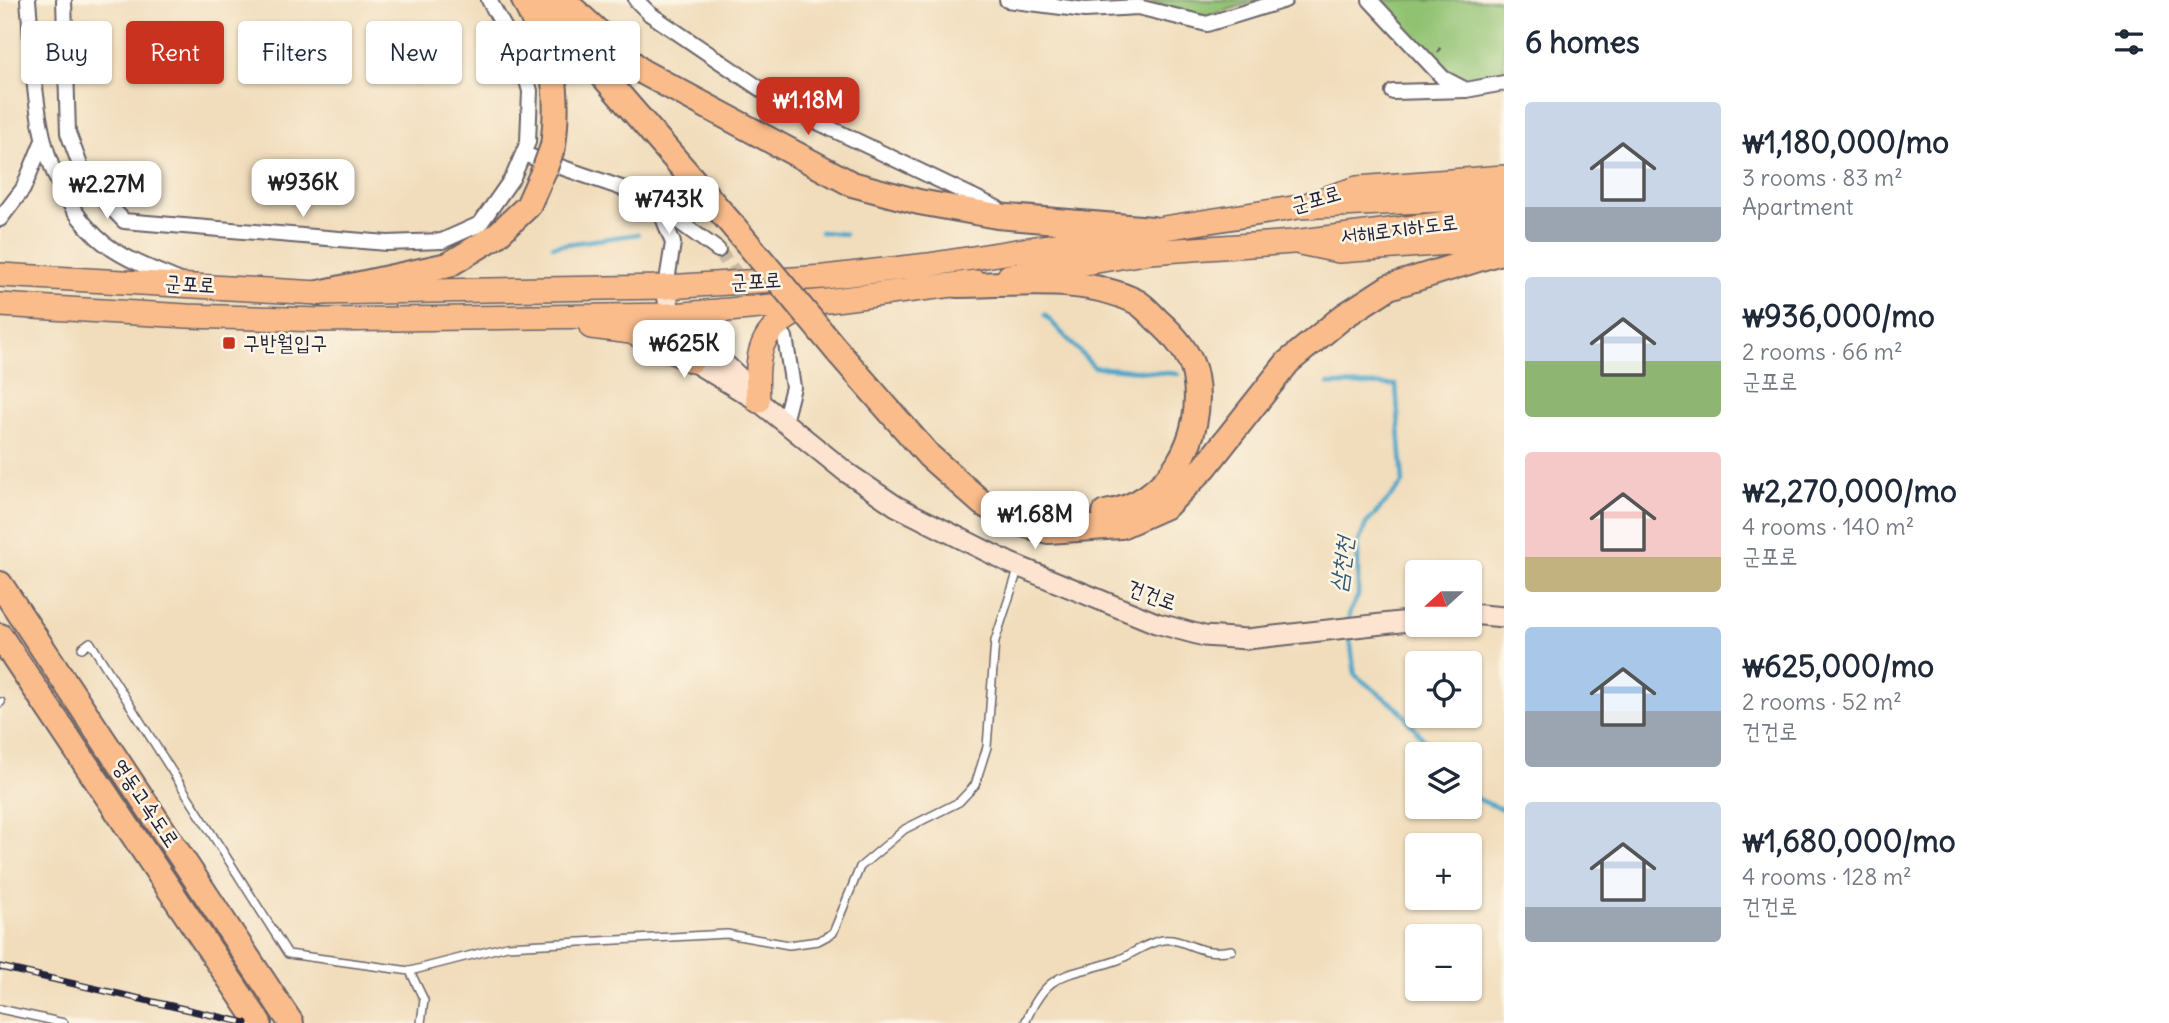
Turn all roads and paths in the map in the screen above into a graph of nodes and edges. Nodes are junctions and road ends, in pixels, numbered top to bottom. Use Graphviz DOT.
graph roads {
  1 [pos="28,0"];
  2 [pos="64,0"];
  3 [pos="489,0"];
  4 [pos="556,0"];
  5 [pos="563,0"];
  6 [pos="636,0"];
  7 [pos="1007,0"];
  8 [pos="1284,0"];
  9 [pos="1370,0"];
  10 [pos="530,3"];
  11 [pos="1504,83"];
  12 [pos="1465,90"];
  13 [pos="1393,92"];
  14 [pos="42,143"];
  15 [pos="523,154"];
  16 [pos="1504,177"];
  17 [pos="642,195"];
  18 [pos="1504,197"];
  19 [pos="1299,207"];
  20 [pos="1504,216"];
  21 [pos="1017,218"];
  22 [pos="0,219"];
  23 [pos="740,224"];
  24 [pos="1152,229"];
  25 [pos="1504,239"];
  26 [pos="1293,242"];
  27 [pos="718,250"];
  28 [pos="1504,251"];
  29 [pos="0,275"];
  30 [pos="185,284"];
  31 [pos="957,285"];
  32 [pos="666,287"];
  33 [pos="319,293"];
  34 [pos="827,301"];
  35 [pos="0,304"];
  36 [pos="673,314"];
  37 [pos="580,316"];
  38 [pos="785,337"];
  39 [pos="846,348"];
  40 [pos="692,361"];
  41 [pos="758,401"];
  42 [pos="784,422"];
  43 [pos="1019,566"];
  44 [pos="0,584"];
  45 [pos="1482,615"];
  46 [pos="1504,617"];
  47 [pos="1405,621"];
  48 [pos="0,636"];
  49 [pos="82,649"];
  50 [pos="1232,950"];
  51 [pos="410,971"];
  52 [pos="0,1009"];
  53 [pos="18,1014"];
  54 [pos="23,1023"];
  55 [pos="64,1023"];
  56 [pos="258,1023"];
  57 [pos="290,1023"];
  58 [pos="421,1023"];
  59 [pos="1025,1023"];
  1 -- 14 [label="street"];
  2 -- 15 [label="street"];
  3 -- 15 [label="street"];
  4 -- 23 [label="highway"];
  5 -- 21 [label="highway"];
  6 -- 21 [label="street"];
  7 -- 8 [label="street"];
  9 -- 12 [label="street"];
  10 -- 23 [label="highway"];
  10 -- 33 [label="highway"];
  11 -- 12 [label="street"];
  12 -- 13 [label="street"];
  14 -- 22 [label="street"];
  14 -- 30 [label="street"];
  15 -- 17 [label="street"];
  16 -- 19 [label="main road, 군포로"];
  17 -- 27 [label="street"];
  17 -- 32 [label="street, 건건로"];
  18 -- 19 [label="main road, 서해로지하도로"];
  19 -- 24 [label="main road, 군포로"];
  20 -- 26 [label="main road, 서해로지하도로"];
  21 -- 24 [label="highway"];
  23 -- 39 [label="highway, bridge"];
  24 -- 32 [label="main road, 군포로"];
  25 -- 26 [label="main road, 군포로"];
  26 -- 31 [label="main road, 군포로"];
  28 -- 39 [label="highway"];
  29 -- 30 [label="main road, 군포로"];
  30 -- 33 [label="main road, 군포로"];
  31 -- 34 [label="main road, 군포로"];
  31 -- 39 [label="highway"];
  32 -- 33 [label="main road, 군포로"];
  32 -- 36 [label="main road, 건건로"];
  34 -- 36 [label="main road, 군포로"];
  34 -- 41 [label="main road"];
  35 -- 37 [label="main road, 군포로"];
  36 -- 37 [label="main road, 군포로"];
  36 -- 40 [label="main road, 건건로"];
  36 -- 41 [label="main road, 건건로"];
  37 -- 40 [label="main road"];
  38 -- 42 [label="street"];
  40 -- 41 [label="main road, 건건로"];
  41 -- 42 [label="main road, 건건로"];
  42 -- 43 [label="main road, 건건로"];
  43 -- 47 [label="main road, 건건로"];
  43 -- 51 [label="lane"];
  44 -- 57 [label="highway, 영동고속도로"];
  45 -- 46 [label="main road"];
  48 -- 56 [label="highway, 영동고속도로"];
  49 -- 51 [label="lane"];
  50 -- 59 [label="lane"];
  51 -- 58 [label="lane"];
  52 -- 53 [label="lane"];
  53 -- 54 [label="lane"];
  53 -- 55 [label="lane"];
}
